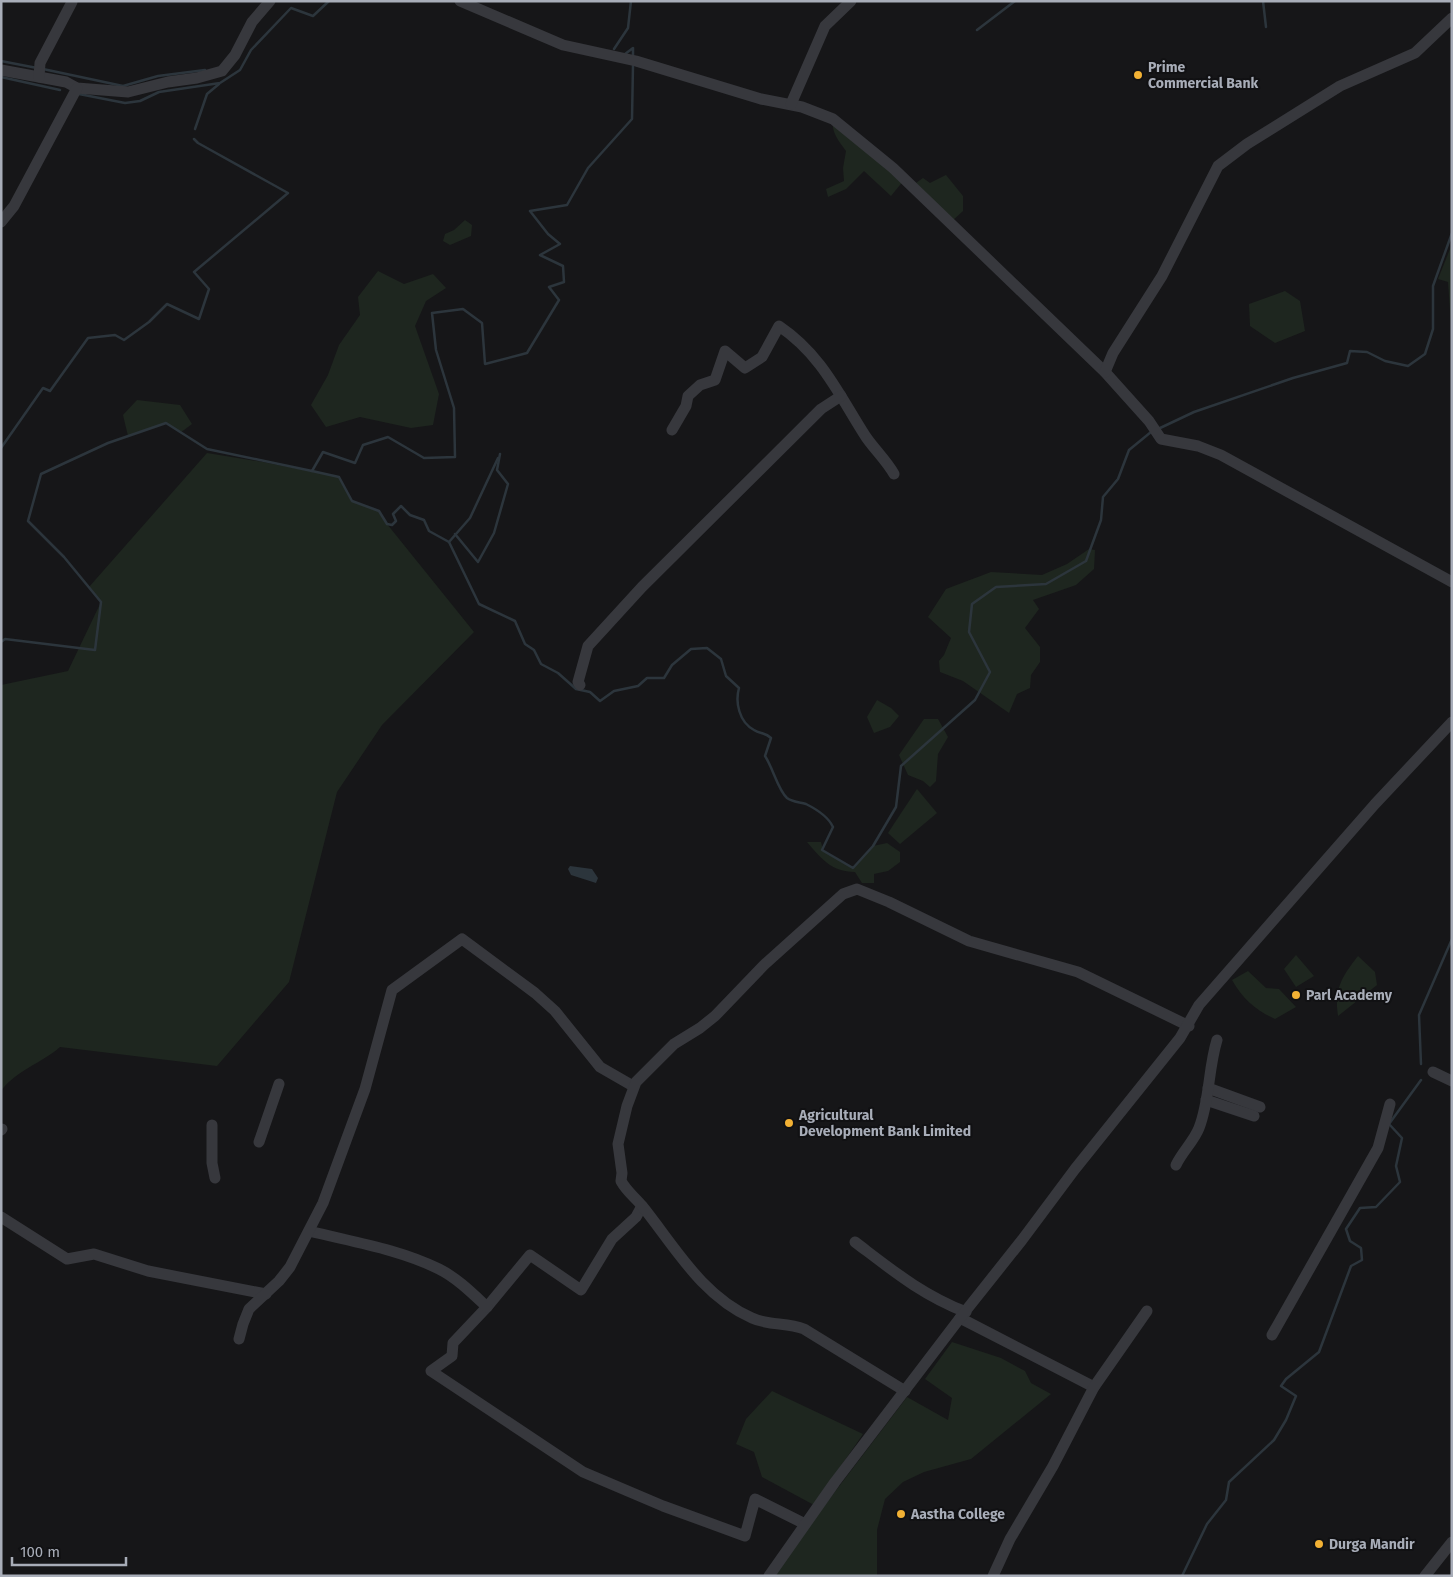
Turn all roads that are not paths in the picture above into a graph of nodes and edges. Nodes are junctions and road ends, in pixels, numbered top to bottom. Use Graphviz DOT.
graph roads {
  1 [pos="270,1"];
  2 [pos="460,1"];
  3 [pos="851,1"];
  4 [pos="72,2"];
  5 [pos="1452,18"];
  6 [pos="1,70"];
  7 [pos="39,77"];
  8 [pos="77,88"];
  9 [pos="791,104"];
  10 [pos="1,222"];
  11 [pos="1105,372"];
  12 [pos="842,396"];
  13 [pos="672,430"];
  14 [pos="894,474"];
  15 [pos="1452,582"];
  16 [pos="580,685"];
  17 [pos="1452,722"];
  18 [pos="1189,1026"];
  19 [pos="1217,1040"];
  20 [pos="1433,1072"];
  21 [pos="1452,1081"];
  22 [pos="279,1084"];
  23 [pos="633,1086"];
  24 [pos="1208,1088"];
  25 [pos="1206,1100"];
  26 [pos="1390,1104"];
  27 [pos="212,1125"];
  28 [pos="259,1142"];
  29 [pos="1176,1165"];
  30 [pos="215,1178"];
  31 [pos="642,1206"];
  32 [pos="1,1217"];
  33 [pos="309,1231"];
  34 [pos="855,1242"];
  35 [pos="266,1294"];
  36 [pos="487,1307"];
  37 [pos="1147,1311"];
  38 [pos="963,1315"];
  39 [pos="1272,1335"];
  40 [pos="239,1339"];
  41 [pos="1094,1387"];
  42 [pos="905,1391"];
  43 [pos="805,1524"];
  44 [pos="1452,1542"];
  45 [pos="769,1576"];
  46 [pos="993,1576"];
  47 [pos="1425,1576"];
  1 -- 8 [label="street"];
  2 -- 9 [label="street"];
  3 -- 9 [label="street"];
  4 -- 7 [label="street"];
  5 -- 11 [label="street"];
  6 -- 7 [label="street"];
  7 -- 8 [label="street"];
  8 -- 10 [label="street"];
  9 -- 11 [label="street"];
  11 -- 15 [label="street"];
  12 -- 13 [label="street"];
  12 -- 14 [label="street"];
  12 -- 16 [label="street"];
  17 -- 18 [label="street"];
  18 -- 23 [label="street"];
  18 -- 38 [label="street"];
  19 -- 24 [label="street"];
  20 -- 21 [label="street"];
  22 -- 28 [label="street"];
  23 -- 31 [label="street"];
  23 -- 33 [label="street"];
  24 -- 25 [label="street"];
  24 -- 25 [label="street"];
  25 -- 29 [label="street"];
  26 -- 39 [label="street"];
  27 -- 30 [label="street"];
  31 -- 36 [label="street"];
  31 -- 42 [label="street"];
  32 -- 35 [label="street"];
  33 -- 35 [label="street"];
  33 -- 36 [label="street"];
  34 -- 38 [label="street"];
  35 -- 40 [label="street"];
  36 -- 43 [label="street"];
  37 -- 41 [label="street"];
  38 -- 41 [label="street"];
  38 -- 42 [label="street"];
  41 -- 46 [label="street"];
  42 -- 43 [label="street"];
  43 -- 45 [label="street"];
  44 -- 47 [label="street"];
}
